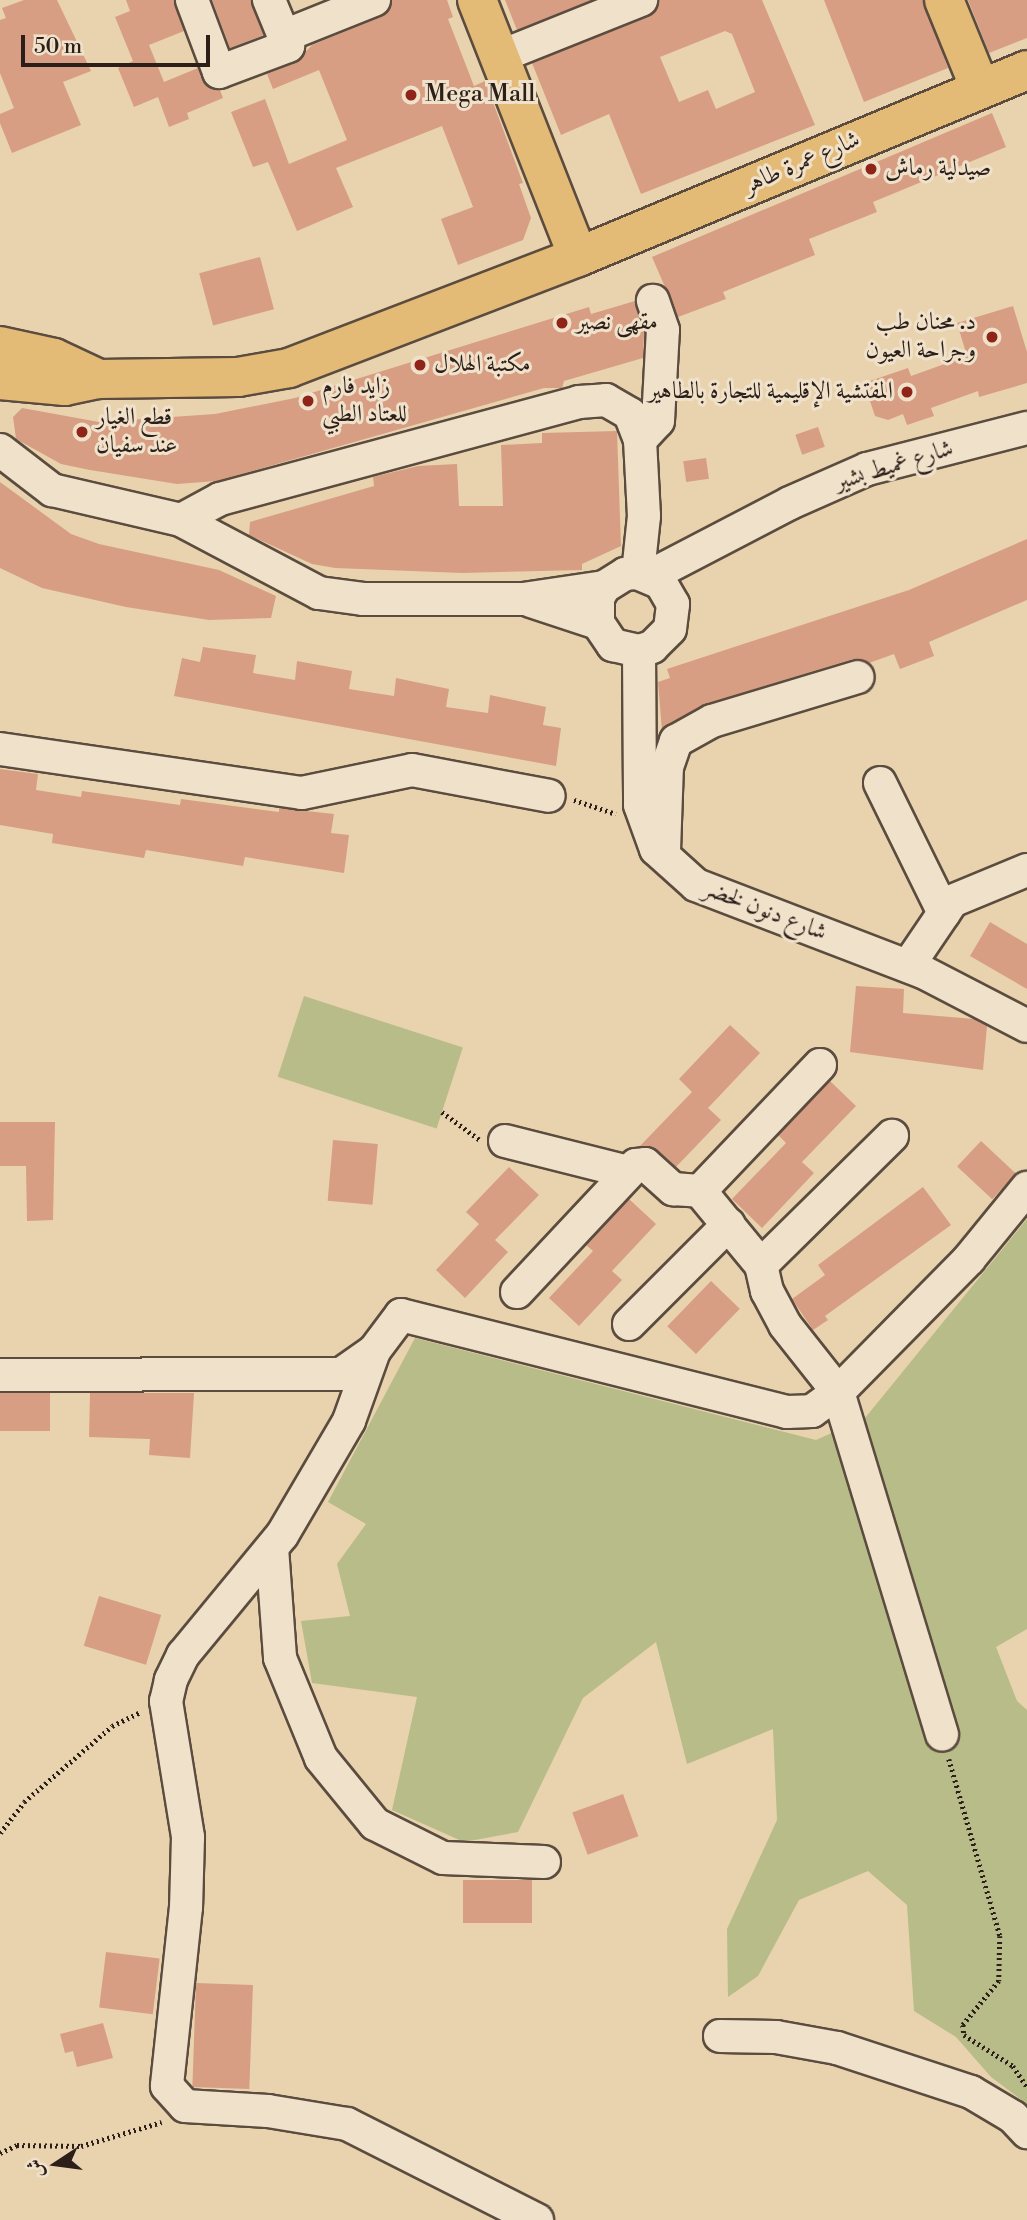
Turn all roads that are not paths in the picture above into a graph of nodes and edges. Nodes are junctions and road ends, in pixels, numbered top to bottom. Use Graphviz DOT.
graph roads {
  1 [pos="192,0"];
  2 [pos="269,0"];
  3 [pos="374,0"];
  4 [pos="477,0"];
  5 [pos="641,0"];
  6 [pos="944,0"];
  7 [pos="284,36"];
  8 [pos="501,56"];
  9 [pos="1027,70"];
  10 [pos="980,88"];
  11 [pos="578,257"];
  12 [pos="653,301"];
  13 [pos="0,346"];
  14 [pos="99,379"];
  15 [pos="0,380"];
  16 [pos="1027,428"];
  17 [pos="640,440"];
  18 [pos="0,450"];
  19 [pos="181,520"];
  20 [pos="729,538"];
  21 [pos="644,574"];
  22 [pos="604,587"];
  23 [pos="523,599"];
  24 [pos="673,604"];
  25 [pos="597,624"];
  26 [pos="639,651"];
  27 [pos="858,677"];
  28 [pos="0,750"];
  29 [pos="880,783"];
  30 [pos="549,796"];
  31 [pos="664,856"];
  32 [pos="1027,870"];
  33 [pos="944,913"];
  34 [pos="908,966"];
  35 [pos="1027,1026"];
  36 [pos="820,1065"];
  37 [pos="892,1136"];
  38 [pos="505,1141"];
  39 [pos="628,1172"];
  40 [pos="1027,1188"];
  41 [pos="700,1191"];
  42 [pos="729,1224"];
  43 [pos="761,1265"];
  44 [pos="517,1292"];
  45 [pos="629,1324"];
  46 [pos="374,1351"];
  47 [pos="0,1375"];
  48 [pos="838,1392"];
  49 [pos="272,1548"];
  50 [pos="942,1735"];
  51 [pos="544,1861"];
  52 [pos="720,2036"];
  53 [pos="1027,2132"];
  54 [pos="537,2220"];
  1 -- 7 [label="street"];
  2 -- 7 [label="street"];
  3 -- 7 [label="street"];
  4 -- 8 [label="main road"];
  5 -- 8 [label="street"];
  6 -- 10 [label="main road"];
  8 -- 11 [label="main road"];
  9 -- 10 [label="main road, شارع عمرة طاهر"];
  10 -- 11 [label="main road, شارع عمرة طاهر"];
  11 -- 14 [label="main road, شارع عمرة طاهر"];
  12 -- 17 [label="street"];
  13 -- 14 [label="main road"];
  14 -- 15 [label="main road, شارع عمرة طاهر"];
  16 -- 20 [label="street, شارع غميط بشير"];
  17 -- 19 [label="street"];
  17 -- 21 [label="street"];
  18 -- 19 [label="street"];
  19 -- 23 [label="street"];
  20 -- 21 [label="street, شارع غميط بشير"];
  20 -- 24 [label="street"];
  21 -- 22 [label="street"];
  21 -- 24 [label="street"];
  22 -- 23 [label="street"];
  22 -- 25 [label="street"];
  23 -- 25 [label="street"];
  24 -- 26 [label="street"];
  25 -- 26 [label="street"];
  26 -- 31 [label="street, شارع دنون لخضر"];
  27 -- 31 [label="street"];
  28 -- 30 [label="street"];
  29 -- 33 [label="street"];
  31 -- 34 [label="street, شارع دنون لخضر"];
  32 -- 33 [label="street"];
  33 -- 34 [label="street"];
  34 -- 35 [label="street, شارع دنون لخضر"];
  36 -- 41 [label="street"];
  37 -- 43 [label="street"];
  38 -- 39 [label="street"];
  39 -- 41 [label="street"];
  39 -- 44 [label="street"];
  40 -- 48 [label="street"];
  41 -- 42 [label="street"];
  42 -- 43 [label="street"];
  42 -- 45 [label="street"];
  43 -- 48 [label="street"];
  46 -- 47 [label="street"];
  46 -- 48 [label="street"];
  46 -- 49 [label="street"];
  48 -- 50 [label="street"];
  49 -- 51 [label="street"];
  49 -- 54 [label="street"];
  52 -- 53 [label="street"];
}
